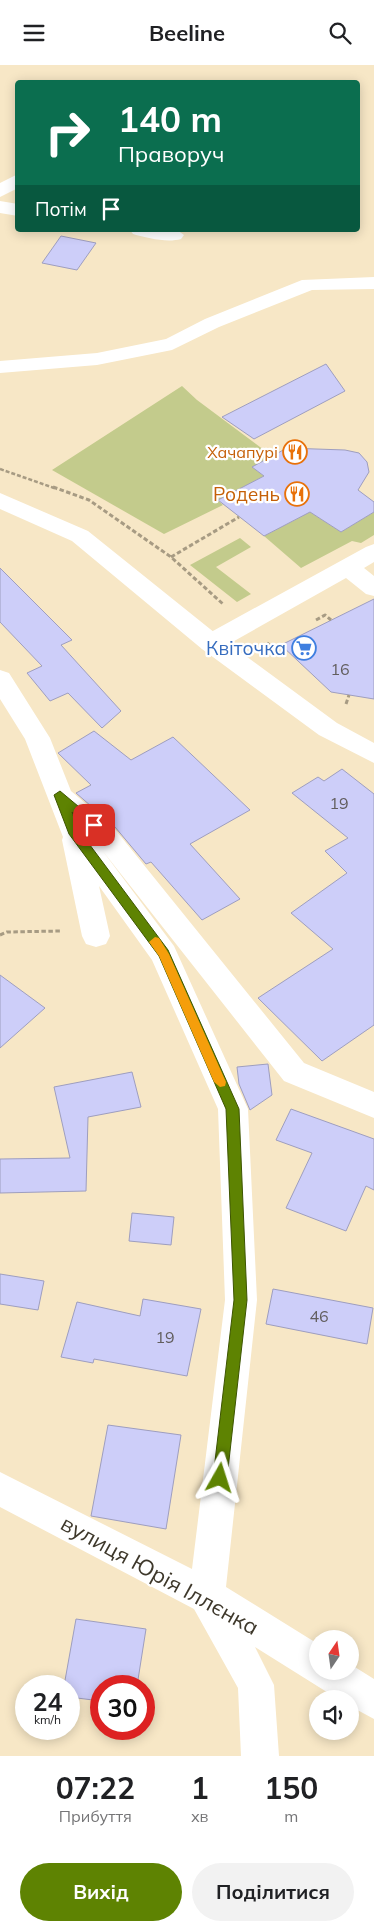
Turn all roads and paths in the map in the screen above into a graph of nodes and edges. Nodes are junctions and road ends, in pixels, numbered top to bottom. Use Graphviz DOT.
graph roads {
  1 [pos="15,181"];
  2 [pos="0,191"];
  3 [pos="0,207"];
  4 [pos="15,210"];
  5 [pos="154,232"];
  6 [pos="174,235"];
  7 [pos="374,283"];
  8 [pos="0,367"];
  9 [pos="0,469"];
  10 [pos="0,500"];
  11 [pos="240,517"];
  12 [pos="374,552"];
  13 [pos="171,557"];
  14 [pos="348,567"];
  15 [pos="374,588"];
  16 [pos="331,621"];
  17 [pos="311,623"];
  18 [pos="247,625"];
  19 [pos="210,643"];
  20 [pos="284,658"];
  21 [pos="0,679"];
  22 [pos="349,695"];
  23 [pos="344,710"];
  24 [pos="374,753"];
  25 [pos="60,795"];
  26 [pos="73,831"];
  27 [pos="0,935"];
  28 [pos="96,936"];
  29 [pos="374,1105"];
  30 [pos="0,1489"];
  31 [pos="206,1596"];
  32 [pos="309,1659"];
  33 [pos="342,1680"];
  34 [pos="374,1700"];
  35 [pos="260,1756"];
  1 -- 2 [label="street"];
  3 -- 4 [label="street"];
  5 -- 6 [label="street"];
  7 -- 8 [label="street"];
  9 -- 13 [label="path"];
  10 -- 19 [label="street"];
  11 -- 13 [label="path"];
  12 -- 14 [label="street"];
  13 -- 18 [label="path"];
  14 -- 15 [label="street"];
  14 -- 18 [label="street"];
  16 -- 17 [label="path"];
  18 -- 19 [label="street"];
  18 -- 20 [label="path"];
  19 -- 24 [label="street"];
  21 -- 25 [label="street"];
  22 -- 23 [label="path"];
  25 -- 26 [label="street"];
  25 -- 29 [label="street"];
  26 -- 28 [label="street"];
  26 -- 31 [label="street"];
  27 -- 28 [label="path"];
  30 -- 31 [label="street, вулиця Юрія Іллєнка"];
  31 -- 32 [label="street, вулиця Юрія Іллєнка"];
  31 -- 35 [label="street"];
  33 -- 34 [label="street"];
}
